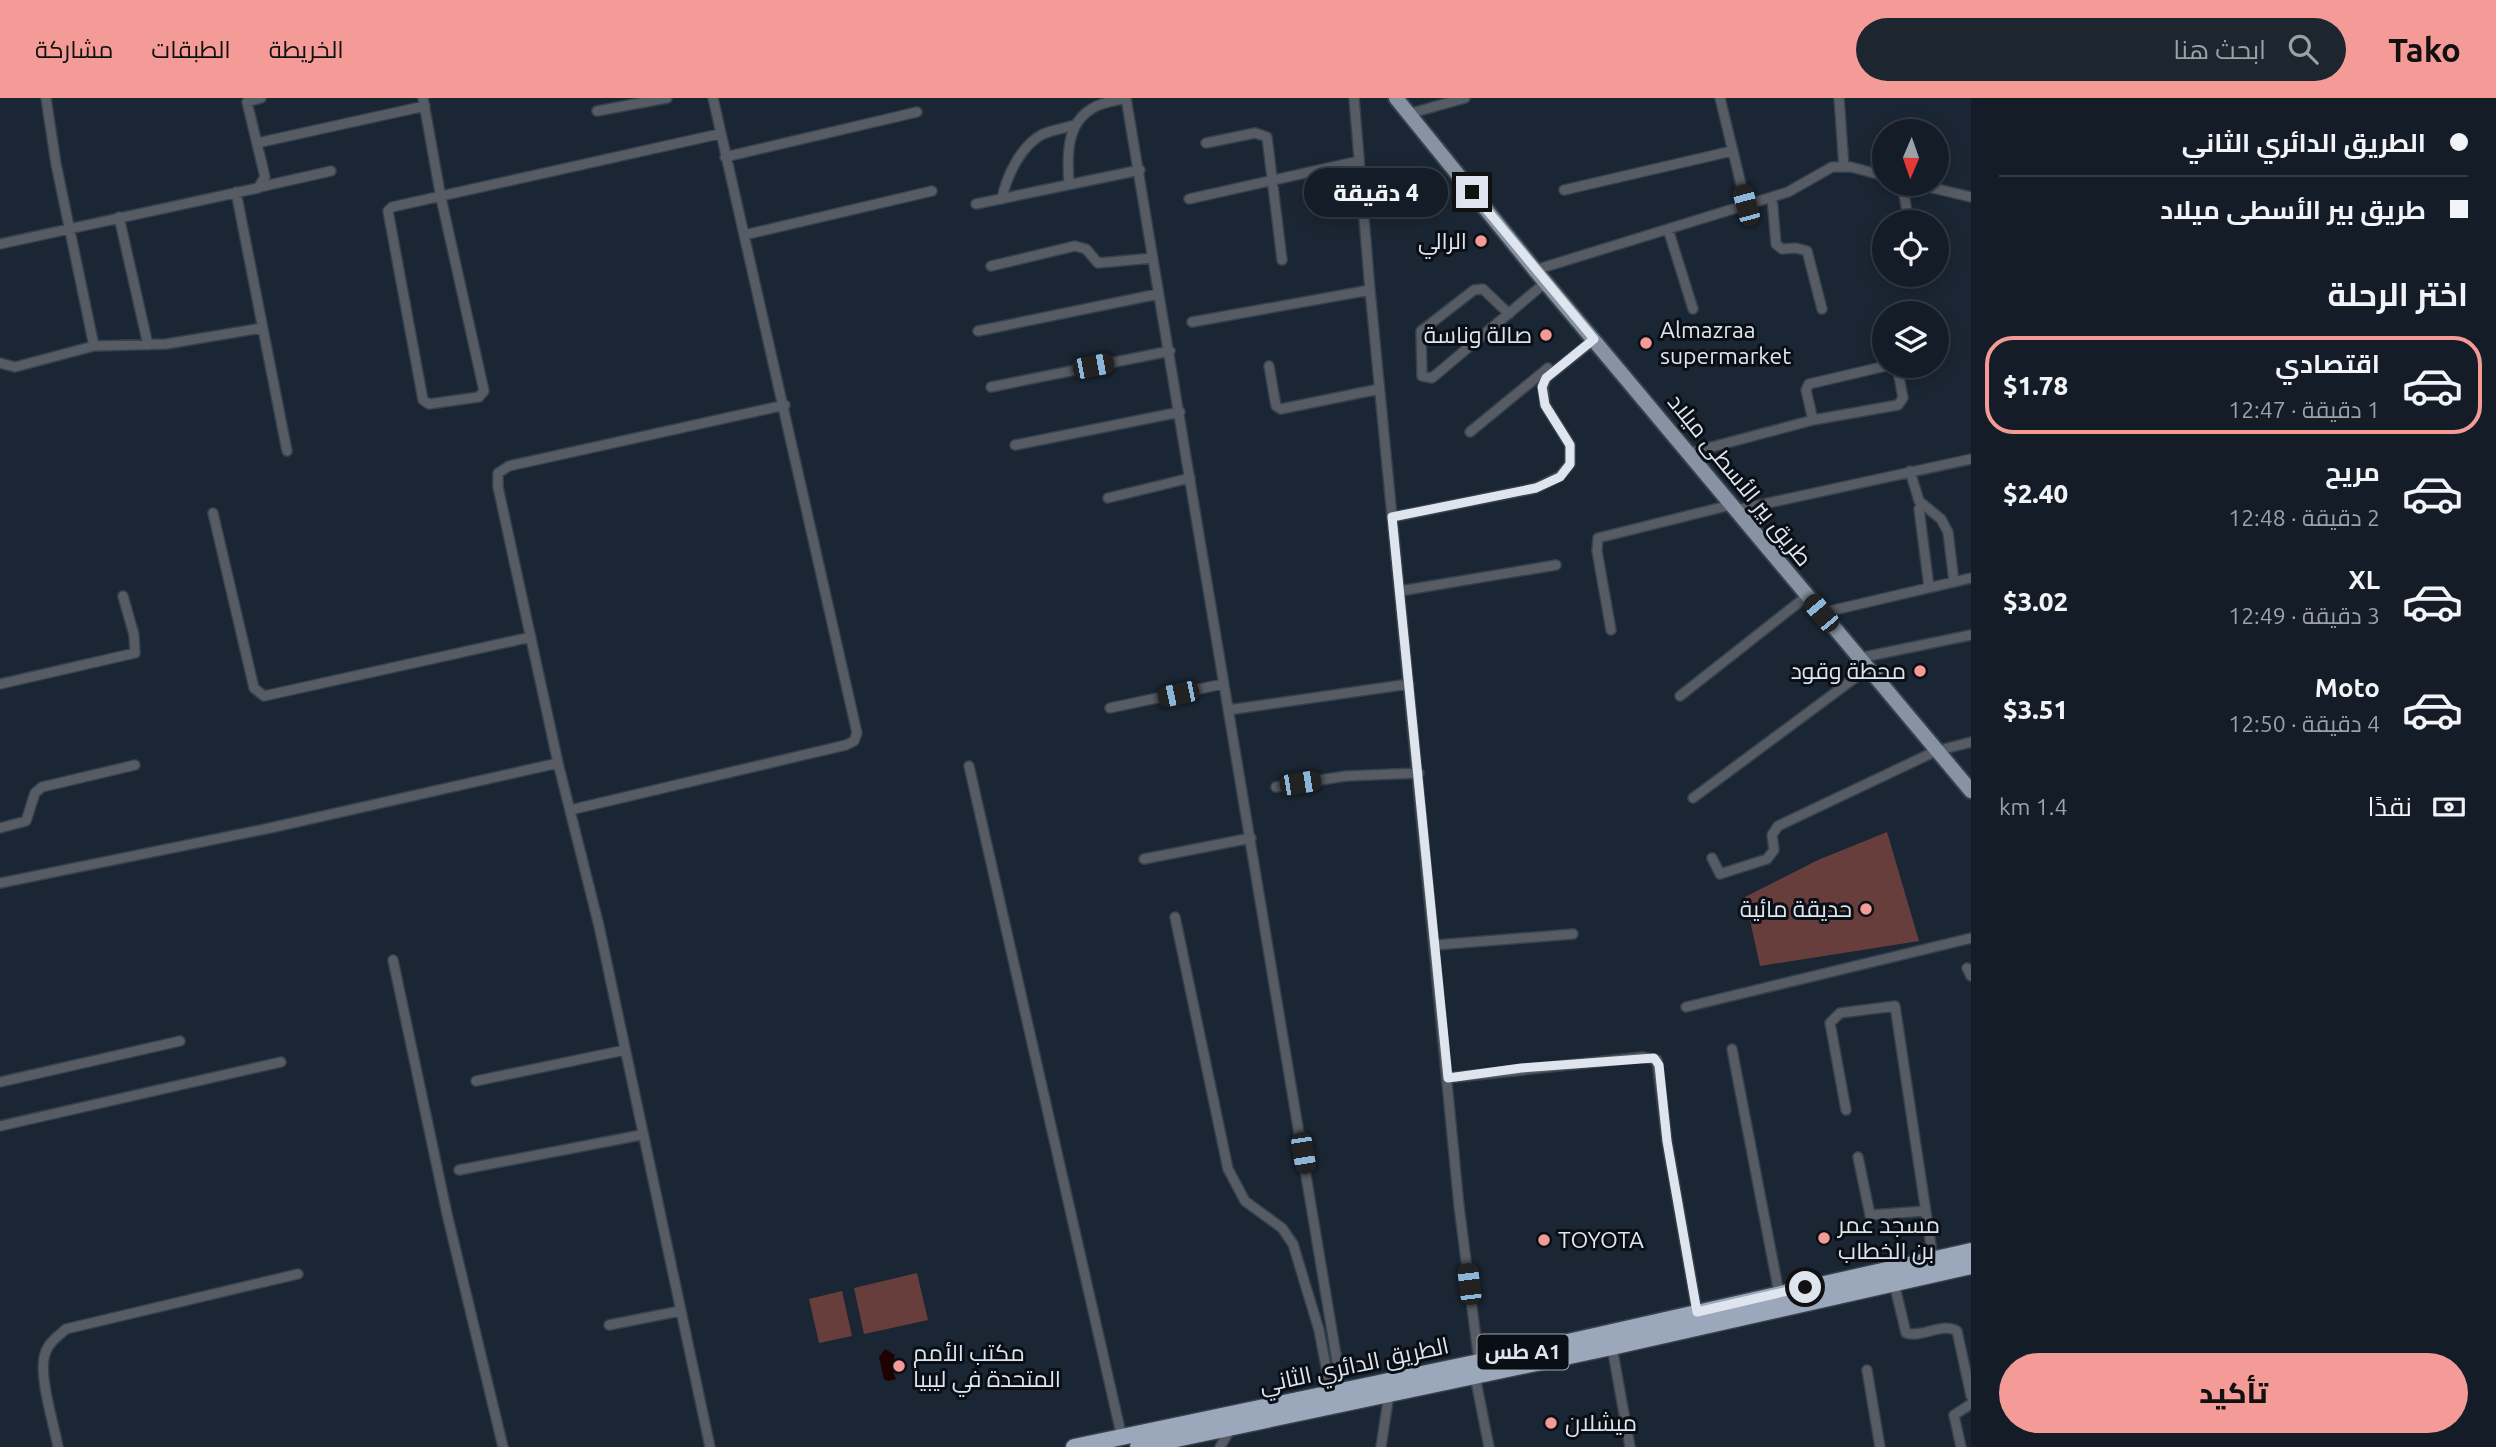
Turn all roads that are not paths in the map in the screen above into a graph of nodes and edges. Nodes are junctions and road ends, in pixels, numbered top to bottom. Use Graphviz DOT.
graph roads {
  1 [pos="47,98"];
  2 [pos="261,98"];
  3 [pos="667,98"];
  4 [pos="713,98"];
  5 [pos="1126,98"];
  6 [pos="1354,98"];
  7 [pos="1396,98"];
  8 [pos="1465,98"];
  9 [pos="1720,98"];
  10 [pos="1839,98"];
  11 [pos="246,100"];
  12 [pos="424,102"];
  13 [pos="597,111"];
  14 [pos="917,112"];
  15 [pos="1408,114"];
  16 [pos="1075,125"];
  17 [pos="719,134"];
  18 [pos="257,143"];
  19 [pos="1206,143"];
  20 [pos="1732,151"];
  21 [pos="725,157"];
  22 [pos="1359,161"];
  23 [pos="1844,167"];
  24 [pos="1140,170"];
  25 [pos="331,171"];
  26 [pos="1872,173"];
  27 [pos="1272,180"];
  28 [pos="1069,184"];
  29 [pos="258,188"];
  30 [pos="1564,190"];
  31 [pos="932,191"];
  32 [pos="236,192"];
  33 [pos="1950,192"];
  34 [pos="1772,197"];
  35 [pos="1971,197"];
  36 [pos="441,198"];
  37 [pos="1002,199"];
  38 [pos="1189,199"];
  39 [pos="976,204"];
  40 [pos="1746,205"];
  41 [pos="119,218"];
  42 [pos="69,228"];
  43 [pos="1668,229"];
  44 [pos="744,235"];
  45 [pos="0,244"];
  46 [pos="1153,258"];
  47 [pos="1282,260"];
  48 [pos="991,266"];
  49 [pos="1535,270"];
  50 [pos="1546,282"];
  51 [pos="1370,290"];
  52 [pos="1158,294"];
  53 [pos="1693,309"];
  54 [pos="1822,309"];
  55 [pos="1509,314"];
  56 [pos="1192,322"];
  57 [pos="262,328"];
  58 [pos="978,331"];
  59 [pos="1594,339"];
  60 [pos="148,345"];
  61 [pos="94,346"];
  62 [pos="1170,351"];
  63 [pos="1576,353"];
  64 [pos="0,363"];
  65 [pos="1269,366"];
  66 [pos="1872,369"];
  67 [pos="1899,378"];
  68 [pos="991,387"];
  69 [pos="1380,389"];
  70 [pos="785,405"];
  71 [pos="1180,412"];
  72 [pos="1813,420"];
  73 [pos="1470,432"];
  74 [pos="1016,445"];
  75 [pos="287,451"];
  76 [pos="1689,453"];
  77 [pos="1971,459"];
  78 [pos="1910,471"];
  79 [pos="1190,478"];
  80 [pos="1108,498"];
  81 [pos="1922,505"];
  82 [pos="1734,508"];
  83 [pos="212,513"];
  84 [pos="1392,517"];
  85 [pos="1556,565"];
  86 [pos="1971,578"];
  87 [pos="1954,582"];
  88 [pos="1929,587"];
  89 [pos="1400,591"];
  90 [pos="1807,596"];
  91 [pos="123,597"];
  92 [pos="1821,613"];
  93 [pos="1611,630"];
  94 [pos="1971,635"];
  95 [pos="531,637"];
  96 [pos="1863,664"];
  97 [pos="0,684"];
  98 [pos="1223,684"];
  99 [pos="1409,684"];
  100 [pos="1680,696"];
  101 [pos="1110,708"];
  102 [pos="1228,710"];
  103 [pos="1971,742"];
  104 [pos="1936,751"];
  105 [pos="558,764"];
  106 [pos="135,765"];
  107 [pos="969,766"];
  108 [pos="1419,773"];
  109 [pos="1276,787"];
  110 [pos="1971,791"];
  111 [pos="1693,799"];
  112 [pos="570,810"];
  113 [pos="0,828"];
  114 [pos="1251,838"];
  115 [pos="1712,858"];
  116 [pos="1144,859"];
  117 [pos="0,883"];
  118 [pos="1175,917"];
  119 [pos="1573,934"];
  120 [pos="1971,938"];
  121 [pos="1435,945"];
  122 [pos="393,960"];
  123 [pos="1686,1007"];
  124 [pos="180,1041"];
  125 [pos="1732,1049"];
  126 [pos="625,1050"];
  127 [pos="281,1062"];
  128 [pos="1448,1078"];
  129 [pos="476,1081"];
  130 [pos="0,1082"];
  131 [pos="1846,1110"];
  132 [pos="0,1126"];
  133 [pos="641,1135"];
  134 [pos="1858,1157"];
  135 [pos="459,1170"];
  136 [pos="1926,1211"];
  137 [pos="1971,1251"];
  138 [pos="1933,1259"];
  139 [pos="1971,1266"];
  140 [pos="298,1274"];
  141 [pos="1894,1283"];
  142 [pos="1779,1293"];
  143 [pos="680,1311"];
  144 [pos="1697,1312"];
  145 [pos="609,1325"];
  146 [pos="1612,1347"];
  147 [pos="1477,1369"];
  148 [pos="1867,1370"];
  149 [pos="1336,1392"];
  150 [pos="1389,1394"];
  151 [pos="1971,1396"];
  152 [pos="1971,1404"];
  153 [pos="1231,1428"];
  154 [pos="1122,1438"];
  155 [pos="58,1447"];
  156 [pos="503,1447"];
  157 [pos="710,1447"];
  158 [pos="1074,1447"];
  159 [pos="1139,1447"];
  160 [pos="1220,1447"];
  161 [pos="1381,1447"];
  162 [pos="1489,1447"];
  163 [pos="1630,1447"];
  164 [pos="1880,1447"];
  165 [pos="1961,1447"];
  1 -- 42 [label="street"];
  2 -- 11 [label="street"];
  3 -- 13 [label="street"];
  4 -- 17 [label="street"];
  5 -- 16 [label="street"];
  5 -- 24 [label="street"];
  6 -- 22 [label="street"];
  7 -- 15 [label="main road, طريق بير الأسطى ميلاد"];
  8 -- 15 [label="street"];
  9 -- 20 [label="street"];
  10 -- 23 [label="street"];
  11 -- 18 [label="street"];
  12 -- 18 [label="street"];
  12 -- 36 [label="street"];
  14 -- 21 [label="street"];
  15 -- 49 [label="main road, طريق بير الأسطى ميلاد"];
  16 -- 28 [label="street"];
  16 -- 37 [label="street"];
  17 -- 21 [label="street"];
  17 -- 36 [label="street"];
  18 -- 29 [label="street"];
  19 -- 27 [label="street"];
  20 -- 30 [label="street"];
  20 -- 40 [label="street"];
  21 -- 44 [label="street"];
  22 -- 27 [label="street"];
  22 -- 51 [label="street"];
  23 -- 26 [label="street"];
  23 -- 34 [label="street"];
  24 -- 28 [label="street"];
  24 -- 46 [label="street"];
  25 -- 29 [label="street"];
  27 -- 38 [label="street"];
  27 -- 47 [label="street"];
  28 -- 37 [label="street"];
  29 -- 32 [label="street"];
  31 -- 44 [label="street"];
  32 -- 41 [label="street"];
  32 -- 57 [label="street"];
  33 -- 35 [label="street"];
  34 -- 40 [label="street"];
  34 -- 54 [label="street"];
  36 -- 36 [label="street"];
  37 -- 39 [label="street"];
  40 -- 43 [label="street"];
  41 -- 42 [label="street"];
  41 -- 60 [label="street"];
  42 -- 45 [label="street"];
  42 -- 61 [label="street"];
  43 -- 49 [label="street"];
  43 -- 53 [label="street"];
  44 -- 70 [label="street"];
  46 -- 48 [label="street"];
  46 -- 52 [label="street"];
  49 -- 50 [label="main road, طريق بير الأسطى ميلاد"];
  50 -- 55 [label="street"];
  50 -- 59 [label="main road, طريق بير الأسطى ميلاد"];
  51 -- 56 [label="street"];
  51 -- 69 [label="street"];
  52 -- 58 [label="street"];
  52 -- 62 [label="street"];
  55 -- 55 [label="street"];
  57 -- 60 [label="street"];
  57 -- 75 [label="street"];
  59 -- 63 [label="street"];
  59 -- 76 [label="main road, طريق بير الأسطى ميلاد"];
  60 -- 61 [label="street"];
  61 -- 64 [label="street"];
  62 -- 68 [label="street"];
  62 -- 71 [label="street"];
  63 -- 73 [label="street"];
  63 -- 84 [label="street"];
  65 -- 69 [label="street"];
  66 -- 72 [label="street"];
  67 -- 72 [label="street"];
  69 -- 84 [label="street"];
  70 -- 95 [label="street"];
  70 -- 112 [label="street"];
  71 -- 74 [label="street"];
  71 -- 79 [label="street"];
  72 -- 76 [label="street"];
  76 -- 82 [label="main road, طريق بير الأسطى ميلاد"];
  77 -- 78 [label="street"];
  78 -- 81 [label="street"];
  78 -- 82 [label="street"];
  79 -- 80 [label="street"];
  79 -- 98 [label="street"];
  81 -- 87 [label="street"];
  81 -- 88 [label="street"];
  82 -- 90 [label="main road, طريق بير الأسطى ميلاد"];
  82 -- 93 [label="street"];
  83 -- 95 [label="street"];
  84 -- 89 [label="street"];
  85 -- 89 [label="street"];
  86 -- 87 [label="street"];
  87 -- 88 [label="street"];
  88 -- 92 [label="street"];
  89 -- 99 [label="street"];
  90 -- 92 [label="main road, طريق بير الأسطى ميلاد"];
  90 -- 100 [label="street"];
  91 -- 97 [label="street"];
  92 -- 96 [label="main road, طريق بير الأسطى ميلاد"];
  94 -- 96 [label="street"];
  95 -- 105 [label="street"];
  96 -- 104 [label="main road, طريق بير الأسطى ميلاد"];
  96 -- 111 [label="street"];
  98 -- 101 [label="street"];
  98 -- 102 [label="street"];
  99 -- 102 [label="street"];
  99 -- 108 [label="street"];
  102 -- 114 [label="street"];
  103 -- 104 [label="street"];
  104 -- 110 [label="main road, طريق بير الأسطى ميلاد"];
  104 -- 115 [label="street"];
  105 -- 112 [label="street"];
  105 -- 117 [label="street"];
  106 -- 113 [label="street"];
  107 -- 154 [label="street"];
  108 -- 109 [label="street"];
  108 -- 121 [label="street"];
  112 -- 126 [label="street"];
  114 -- 116 [label="street"];
  114 -- 149 [label="street"];
  118 -- 149 [label="street"];
  119 -- 121 [label="street"];
  120 -- 123 [label="street"];
  121 -- 128 [label="street"];
  122 -- 156 [label="street"];
  124 -- 130 [label="street"];
  125 -- 142 [label="street"];
  126 -- 129 [label="street"];
  126 -- 133 [label="street"];
  127 -- 132 [label="street"];
  128 -- 144 [label="street"];
  128 -- 147 [label="street"];
  131 -- 136 [label="street"];
  133 -- 135 [label="street"];
  133 -- 143 [label="street"];
  134 -- 136 [label="street"];
  136 -- 138 [label="street"];
  137 -- 138 [label="highway, الطريق الدائري الثاني / طس A1"];
  138 -- 142 [label="highway, الطريق الدائري الثاني / طس A1"];
  139 -- 141 [label="highway, الطريق الدائري الثاني / طس A1"];
  140 -- 155 [label="street"];
  141 -- 146 [label="highway, الطريق الدائري الثاني / طس A1"];
  141 -- 151 [label="street"];
  142 -- 144 [label="highway, الطريق الدائري الثاني / طس A1"];
  143 -- 145 [label="street"];
  143 -- 157 [label="street"];
  144 -- 147 [label="highway, الطريق الدائري الثاني / طس A1"];
  146 -- 147 [label="highway, الطريق الدائري الثاني / طس A1"];
  146 -- 163 [label="street"];
  147 -- 149 [label="highway, الطريق الدائري الثاني / طس A1"];
  147 -- 150 [label="highway, الطريق الدائري الثاني / طس A1"];
  147 -- 162 [label="street"];
  148 -- 164 [label="street"];
  149 -- 154 [label="highway, الطريق الدائري الثاني / طس A1"];
  150 -- 153 [label="highway, الطريق الدائري الثاني / طس A1"];
  150 -- 161 [label="street"];
  152 -- 165 [label="street"];
  153 -- 159 [label="highway, الطريق الدائري الثاني / طس A1"];
  153 -- 160 [label="street"];
  154 -- 158 [label="highway, الطريق الدائري الثاني / طس A1"];
}
